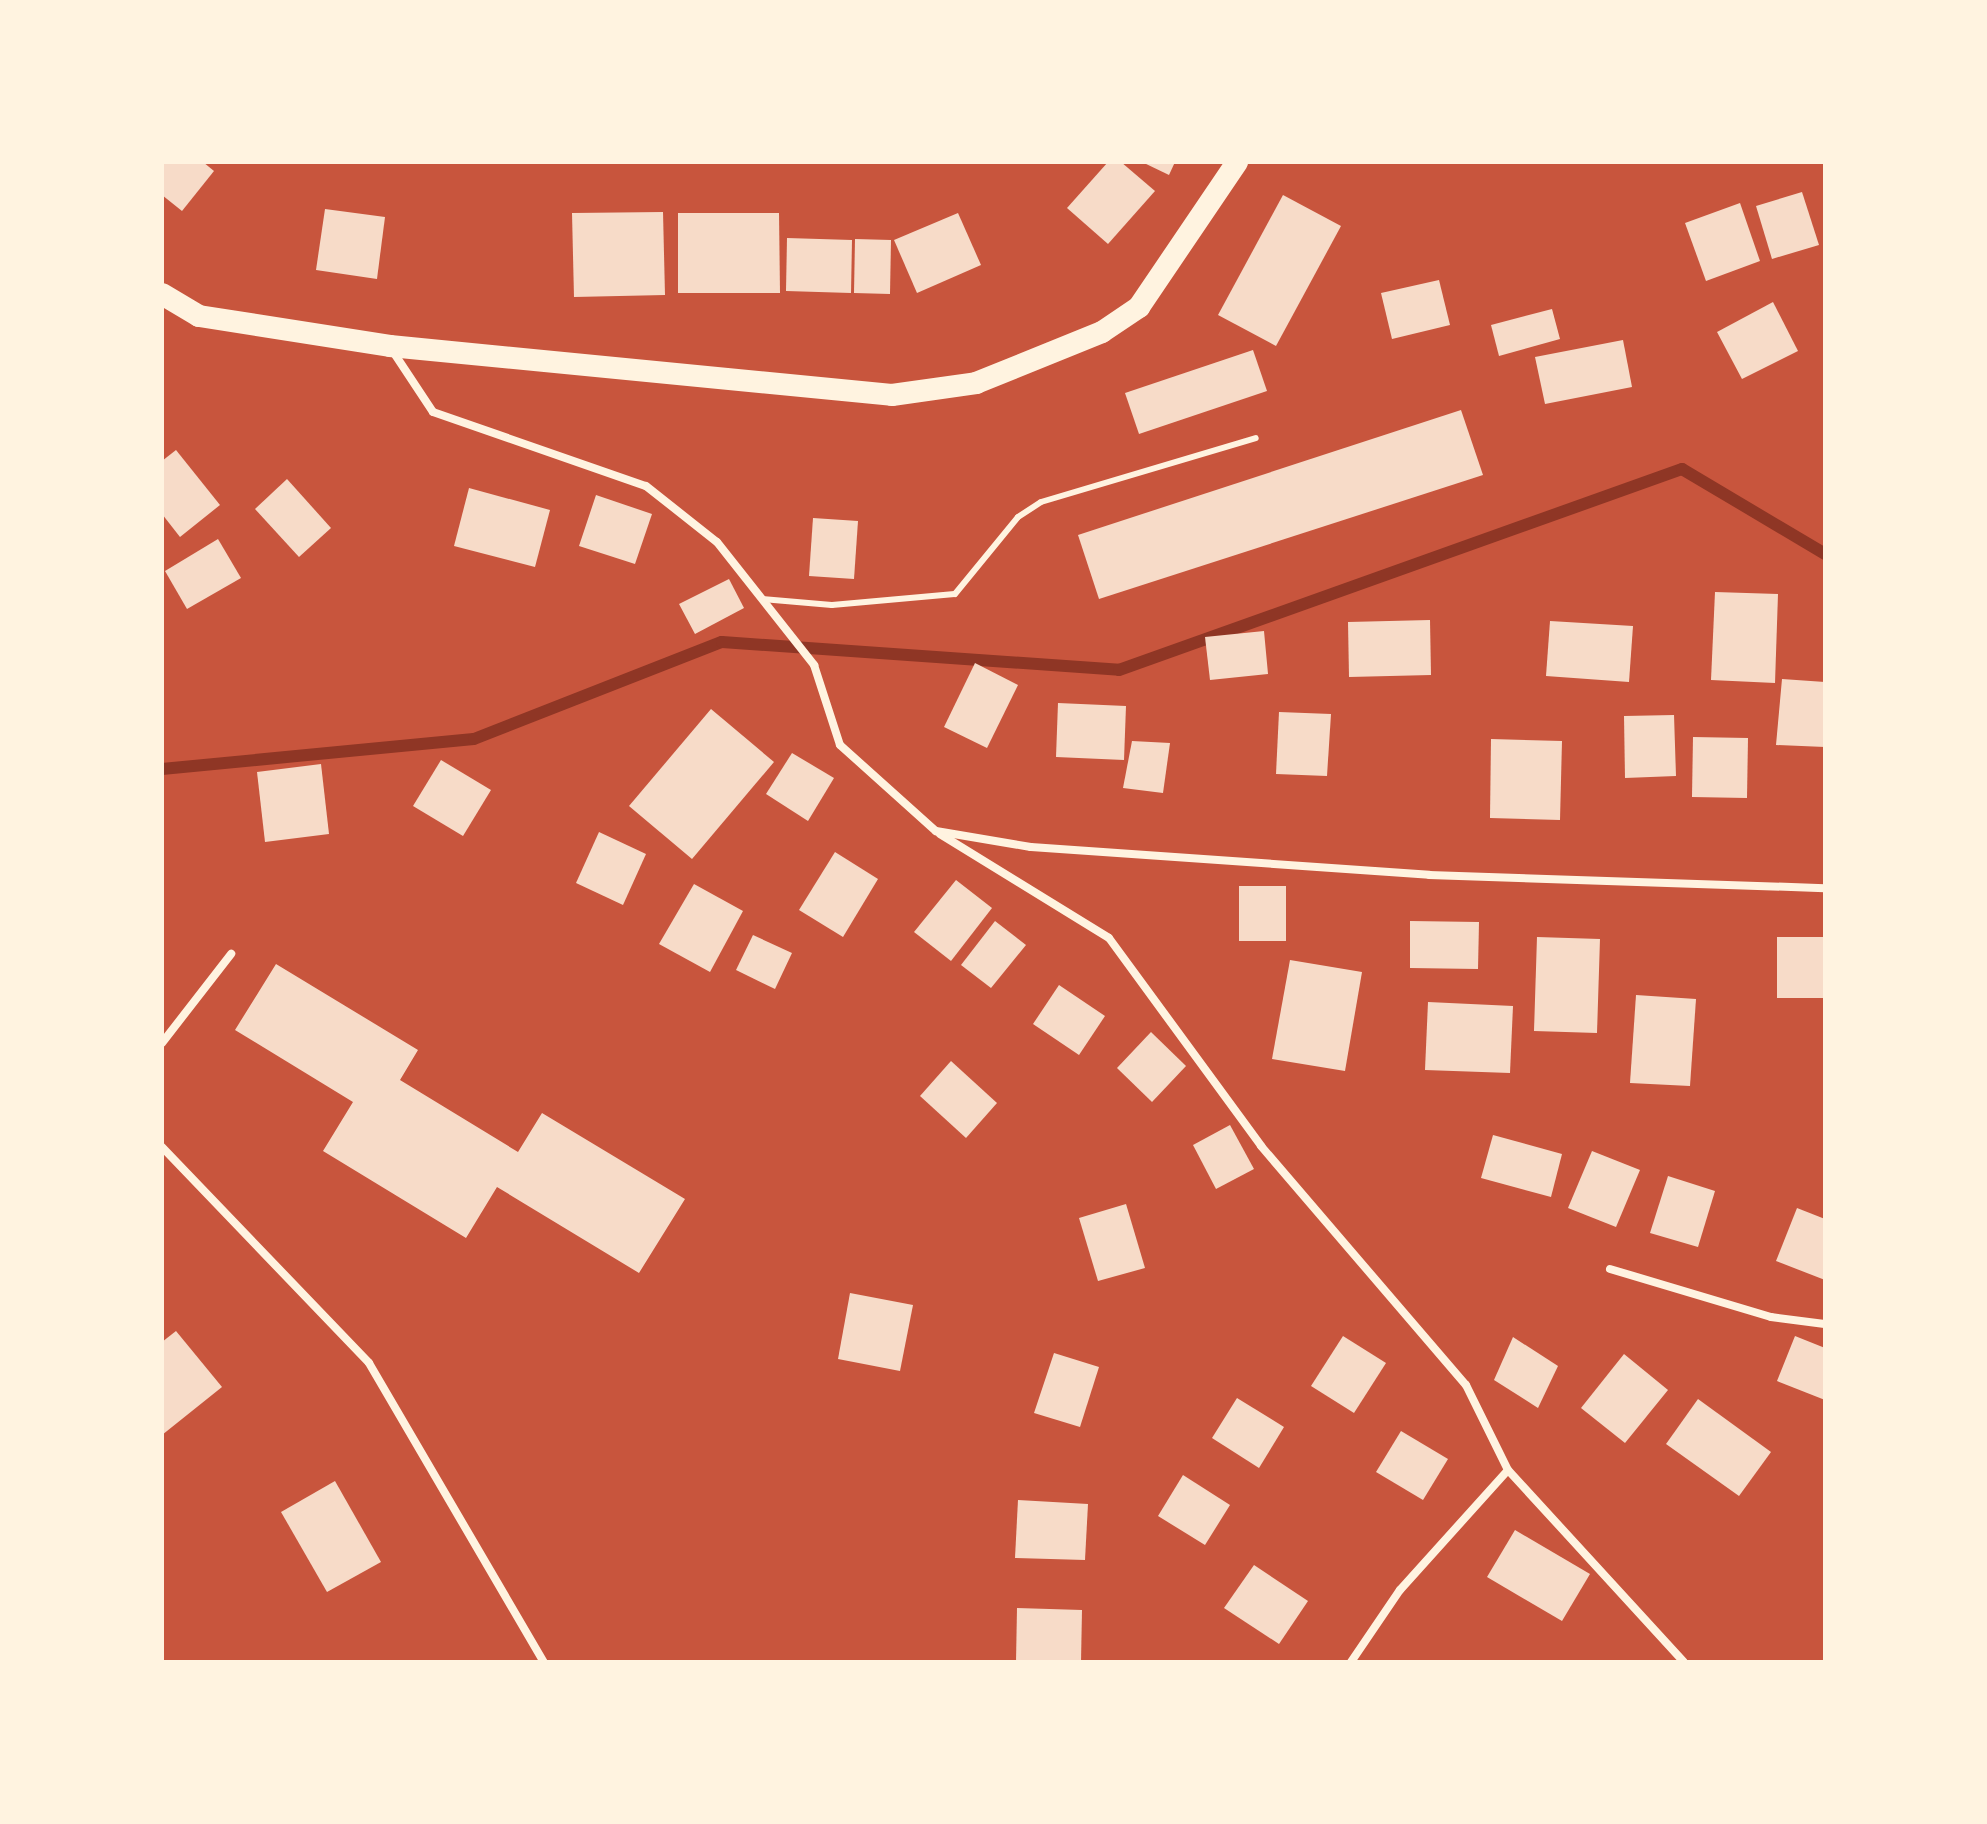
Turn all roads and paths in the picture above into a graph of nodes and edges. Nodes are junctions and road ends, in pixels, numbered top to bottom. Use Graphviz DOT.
graph roads {
  1 [pos="1237,162"];
  2 [pos="162,294"];
  3 [pos="390,346"];
  4 [pos="1256,438"];
  5 [pos="758,599"];
  6 [pos="936,831"];
  7 [pos="1825,888"];
  8 [pos="231,954"];
  9 [pos="162,1043"];
  10 [pos="162,1147"];
  11 [pos="1610,1269"];
  12 [pos="1825,1324"];
  13 [pos="1508,1470"];
  14 [pos="544,1662"];
  15 [pos="1351,1662"];
  16 [pos="1684,1662"];
  1 -- 3 [label="highway"];
  2 -- 3 [label="highway"];
  3 -- 5 [label="street"];
  4 -- 5 [label="lane"];
  5 -- 6 [label="street"];
  6 -- 7 [label="street"];
  6 -- 13 [label="street"];
  8 -- 9 [label="street"];
  10 -- 14 [label="street"];
  11 -- 12 [label="street"];
  13 -- 15 [label="street"];
  13 -- 16 [label="street"];
}
